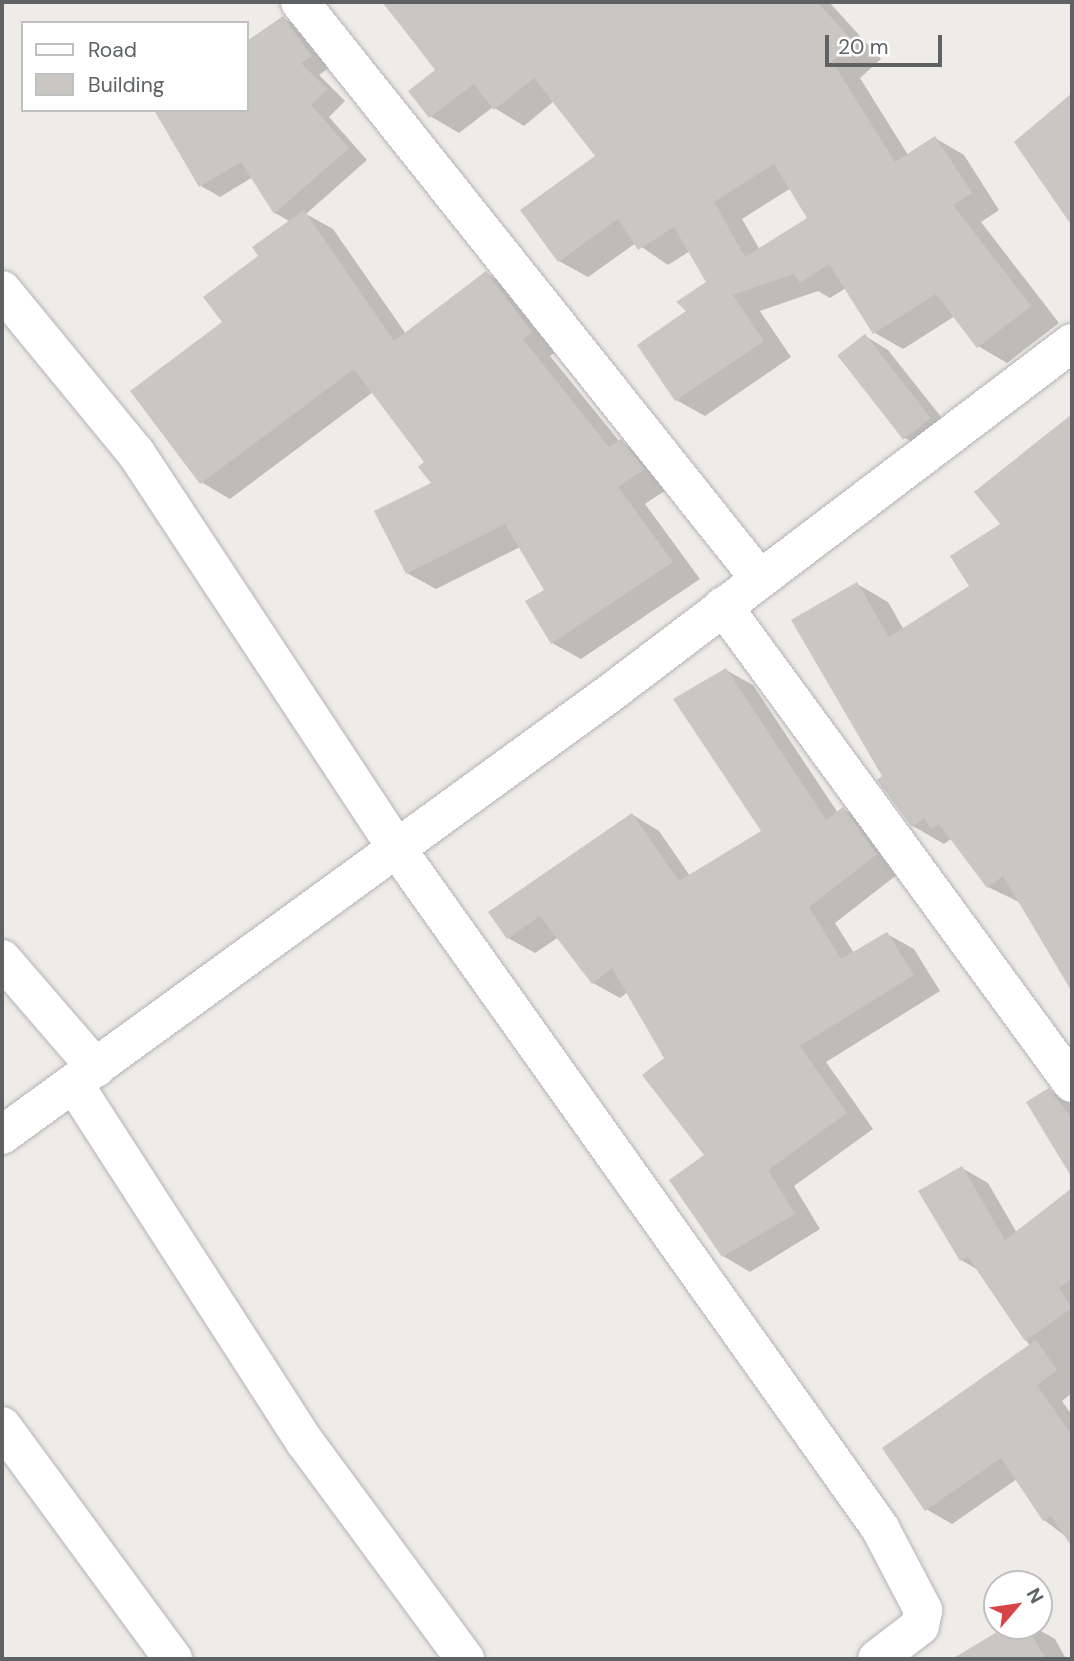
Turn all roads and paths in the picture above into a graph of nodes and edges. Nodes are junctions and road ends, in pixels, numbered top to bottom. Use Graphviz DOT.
graph roads {
  1 [pos="300,2"];
  2 [pos="2,290"];
  3 [pos="1067,357"];
  4 [pos="759,578"];
  5 [pos="723,606"];
  6 [pos="397,849"];
  7 [pos="2,959"];
  8 [pos="85,1076"];
  9 [pos="1072,1083"];
  10 [pos="2,1135"];
  11 [pos="2,1426"];
  12 [pos="173,1659"];
  13 [pos="466,1659"];
  14 [pos="877,1659"];
  1 -- 4 [label="street"];
  2 -- 6 [label="street"];
  3 -- 4 [label="street"];
  4 -- 5 [label="street"];
  5 -- 6 [label="street"];
  5 -- 9 [label="street"];
  6 -- 8 [label="street"];
  6 -- 14 [label="street"];
  7 -- 8 [label="street"];
  8 -- 10 [label="street"];
  8 -- 13 [label="street"];
  11 -- 12 [label="street"];
}
